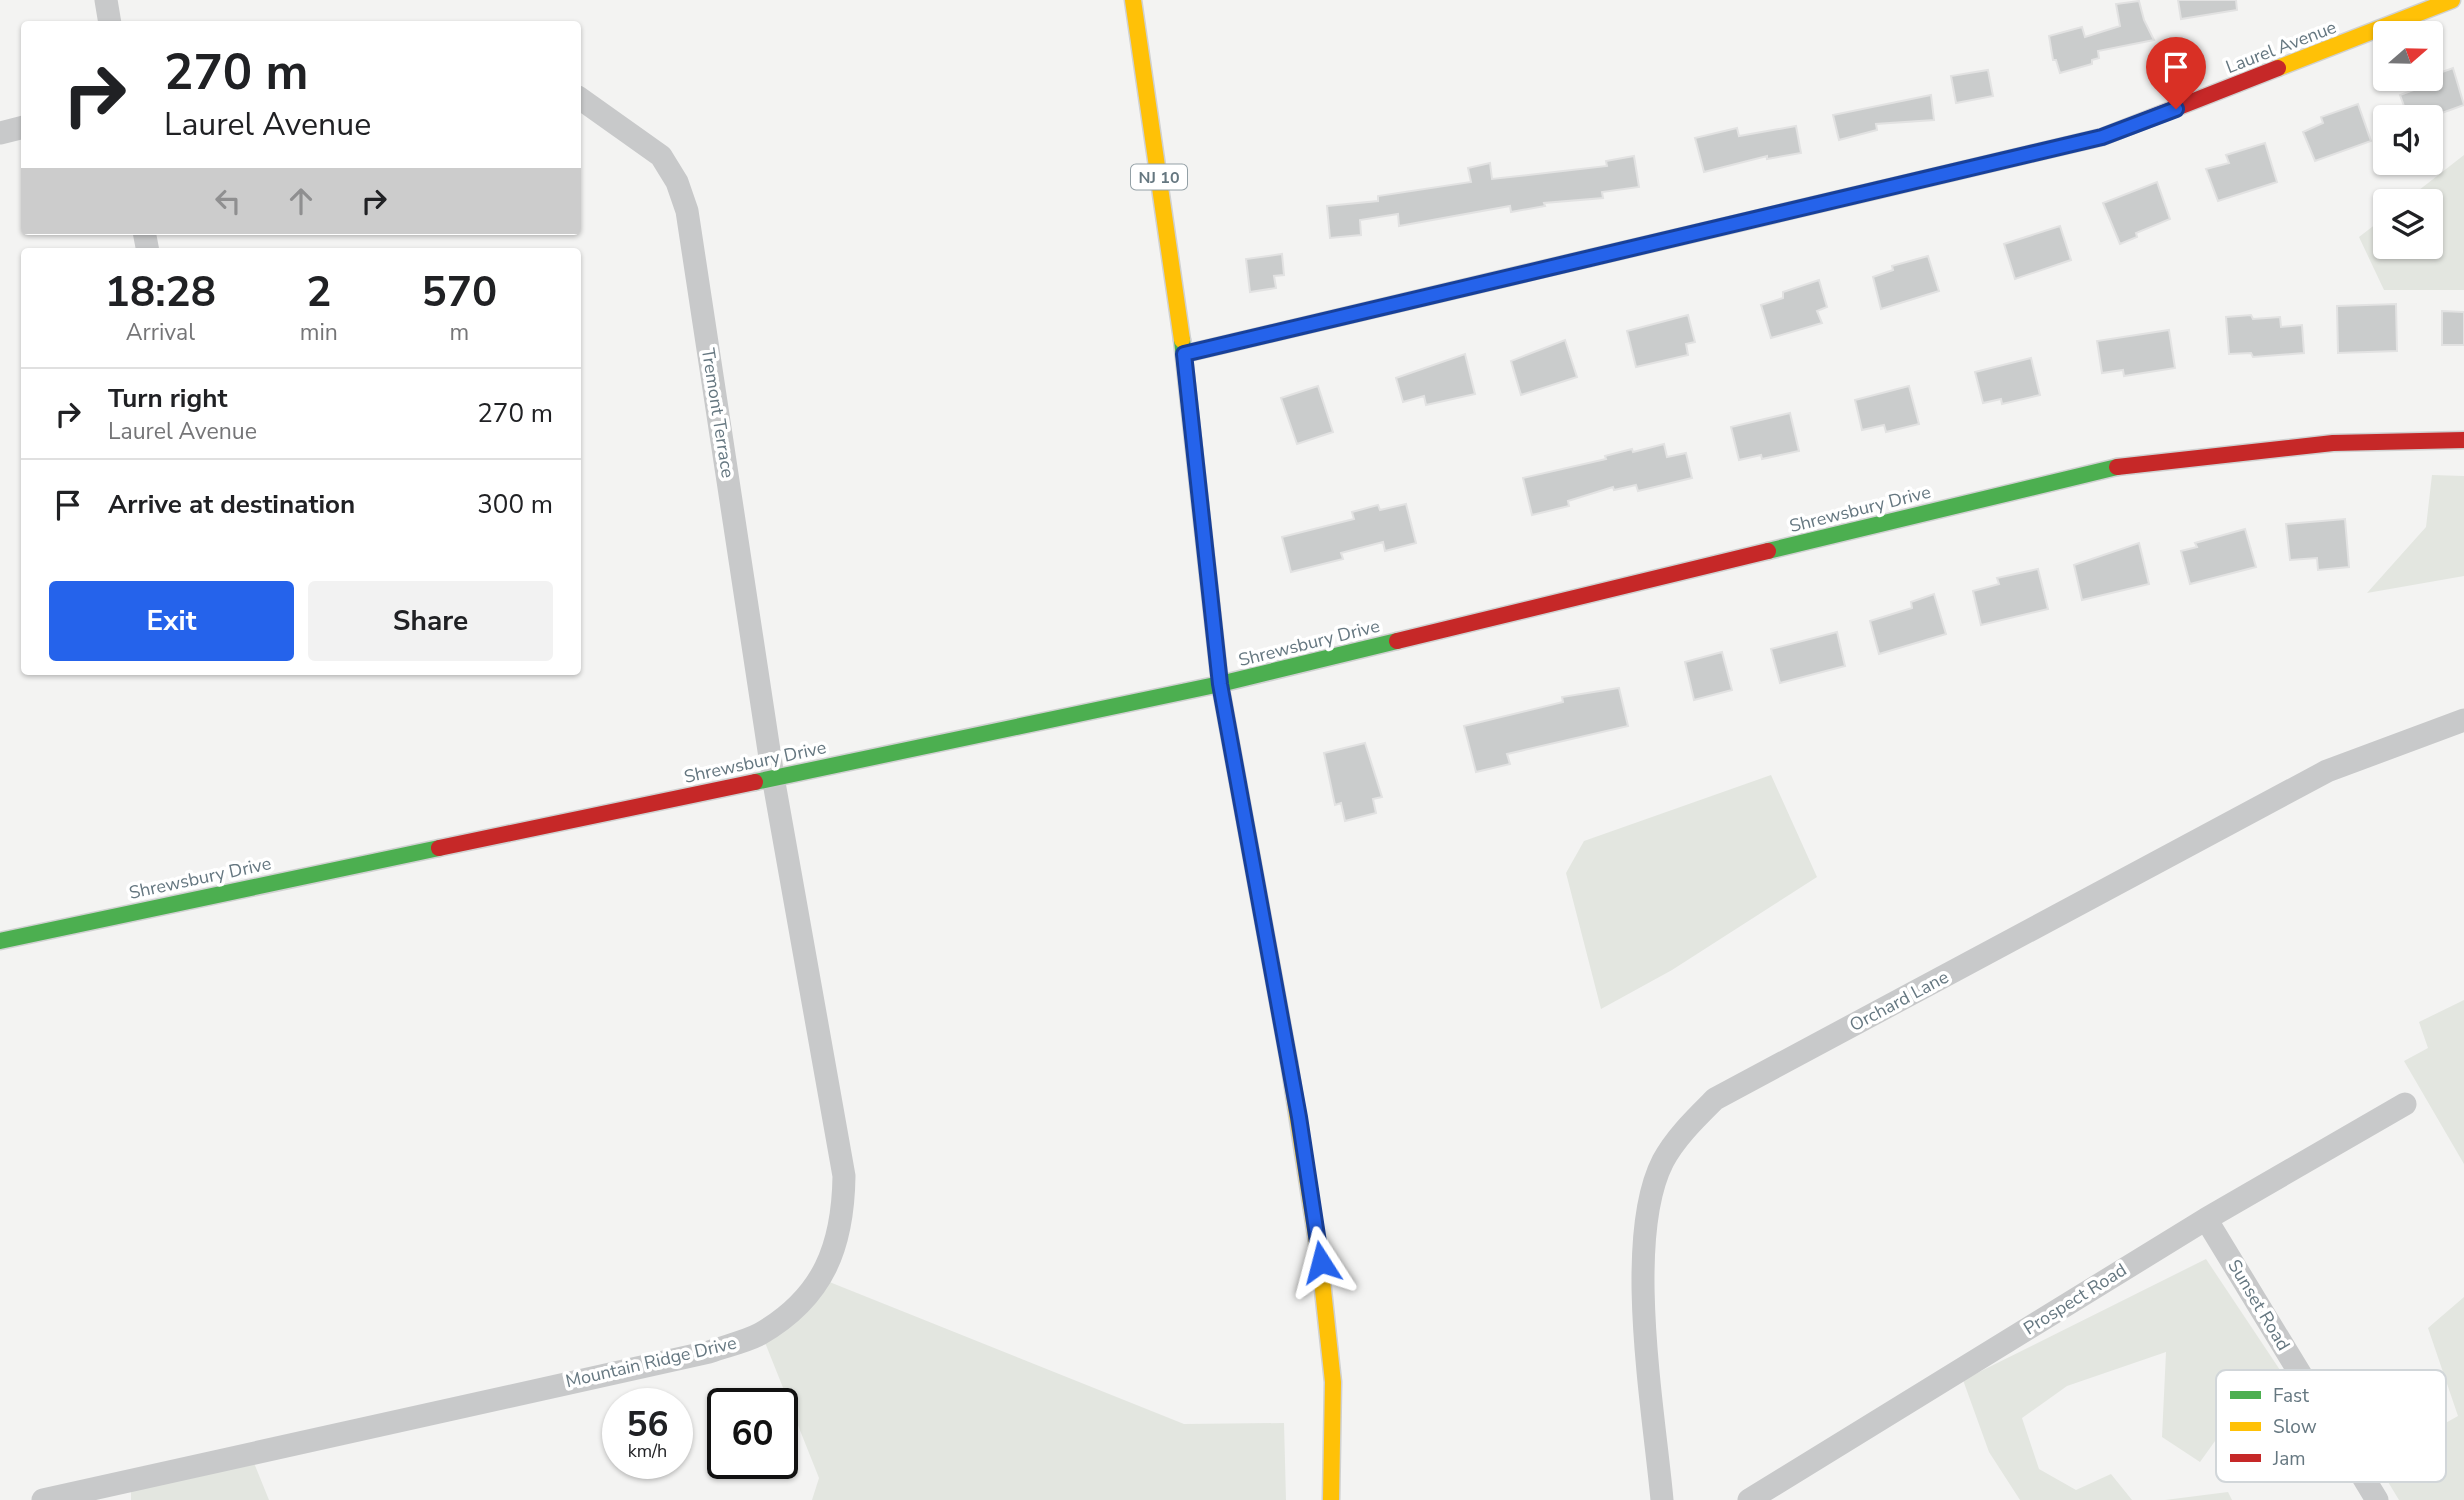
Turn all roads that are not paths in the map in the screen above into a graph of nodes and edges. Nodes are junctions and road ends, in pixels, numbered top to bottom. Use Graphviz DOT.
graph roads {
  1 [pos="106,0"];
  2 [pos="1133,0"];
  3 [pos="2452,0"];
  4 [pos="110,21"];
  5 [pos="581,99"];
  6 [pos="21,128"];
  7 [pos="0,133"];
  8 [pos="1184,354"];
  9 [pos="2464,440"];
  10 [pos="1220,684"];
  11 [pos="2464,720"];
  12 [pos="774,777"];
  13 [pos="0,941"];
  14 [pos="2405,1104"];
  15 [pos="2206,1219"];
  16 [pos="2298,1370"];
  17 [pos="2366,1482"];
  18 [pos="43,1500"];
  19 [pos="1331,1500"];
  20 [pos="1662,1500"];
  21 [pos="1749,1500"];
  22 [pos="2377,1500"];
  1 -- 4 [label="street"];
  2 -- 8 [label="main road, NJ 10"];
  3 -- 8 [label="main road, Laurel Avenue"];
  5 -- 12 [label="street, Tremont Terrace"];
  6 -- 7 [label="street"];
  8 -- 10 [label="main road, NJ 10"];
  9 -- 10 [label="main road, Shrewsbury Drive"];
  10 -- 12 [label="main road, Shrewsbury Drive"];
  10 -- 19 [label="main road, NJ 10"];
  11 -- 20 [label="street, Orchard Lane"];
  12 -- 13 [label="main road, Shrewsbury Drive"];
  12 -- 18 [label="street, Mountain Ridge Drive"];
  14 -- 15 [label="street, Prospect Road"];
  15 -- 16 [label="street, Sunset Road"];
  15 -- 21 [label="street, Prospect Road"];
  17 -- 22 [label="street, Sunset Road"];
}
